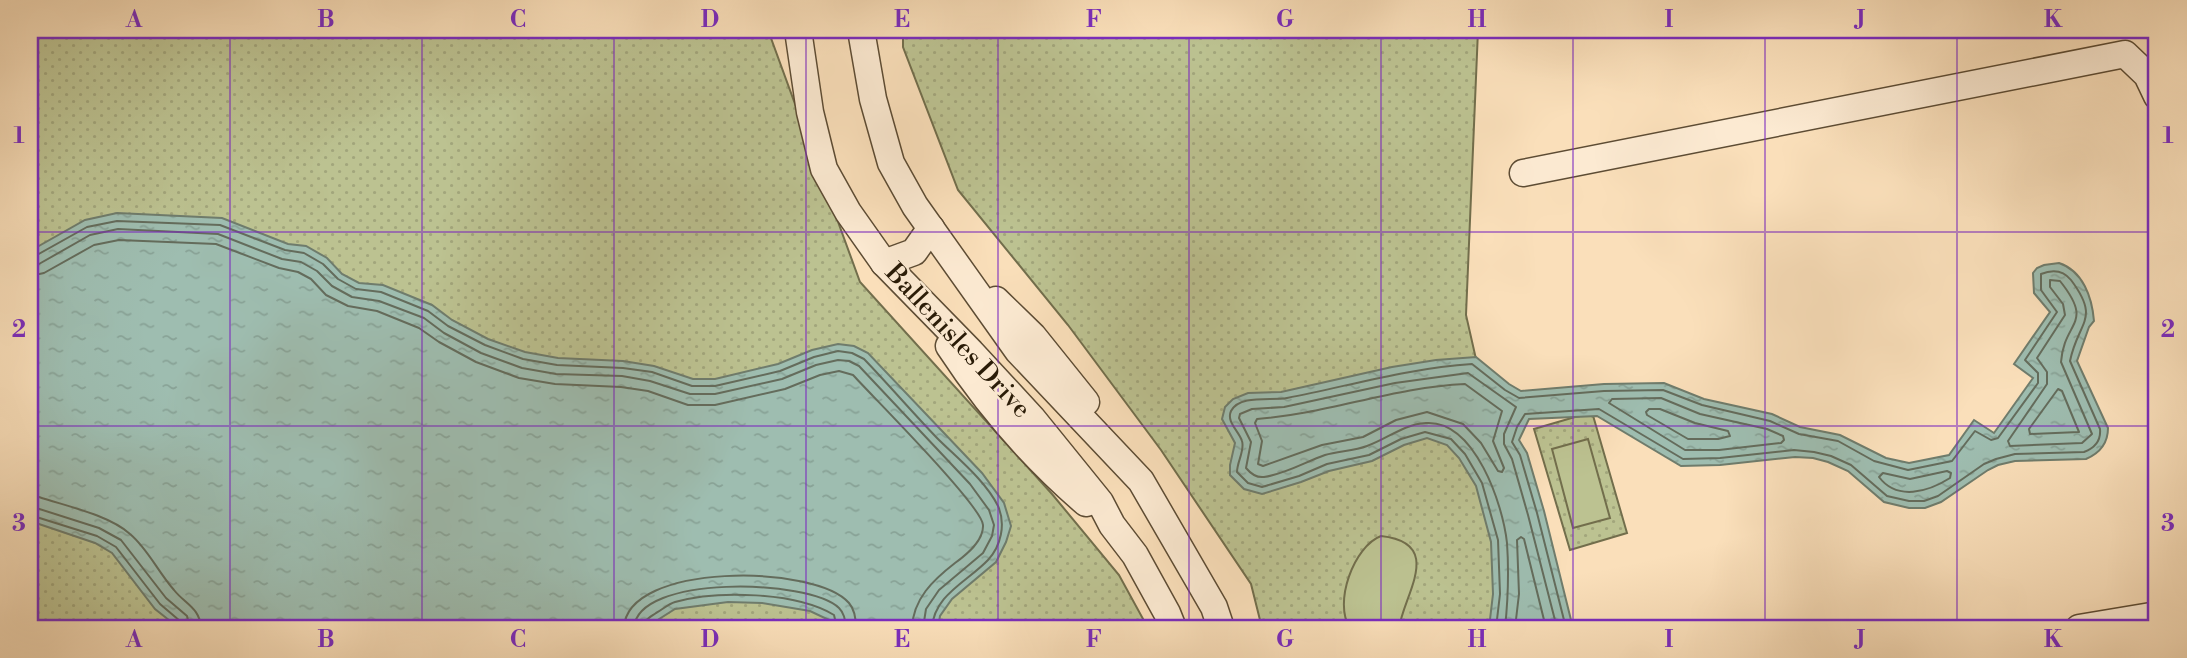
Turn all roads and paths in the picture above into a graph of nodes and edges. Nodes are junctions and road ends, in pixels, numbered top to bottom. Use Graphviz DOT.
graph roads {
  1 [pos="798,30"];
  2 [pos="861,30"];
  3 [pos="2157,96"];
  4 [pos="1523,173"];
  5 [pos="931,228"];
  6 [pos="953,258"];
  7 [pos="884,263"];
  8 [pos="915,294"];
  9 [pos="1057,393"];
  10 [pos="1032,418"];
  11 [pos="1141,481"];
  12 [pos="1112,525"];
  13 [pos="2157,615"];
  14 [pos="1173,628"];
  15 [pos="1221,628"];
  16 [pos="2079,628"];
  1 -- 7 [label="street, Ballenisles Drive"];
  2 -- 5 [label="street, Ballenisles Drive"];
  3 -- 4 [label="street"];
  5 -- 6 [label="street, Ballenisles Drive"];
  5 -- 7 [label="street"];
  6 -- 9 [label="street, Ballenisles Drive"];
  6 -- 11 [label="street"];
  7 -- 8 [label="street, Ballenisles Drive"];
  8 -- 10 [label="street, Ballenisles Drive"];
  8 -- 12 [label="street"];
  9 -- 10 [label="street"];
  9 -- 11 [label="street, Ballenisles Drive"];
  10 -- 12 [label="street, Ballenisles Drive"];
  11 -- 15 [label="street, Ballenisles Drive"];
  12 -- 14 [label="street, Ballenisles Drive"];
  13 -- 16 [label="street"];
}
